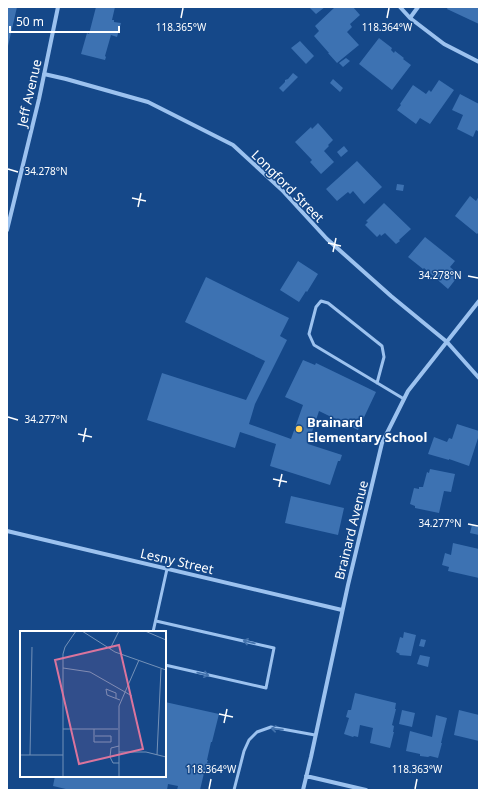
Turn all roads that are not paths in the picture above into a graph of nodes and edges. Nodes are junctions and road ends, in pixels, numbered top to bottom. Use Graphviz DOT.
graph roads {
  1 [pos="58,7"];
  2 [pos="400,7"];
  3 [pos="418,7"];
  4 [pos="410,18"];
  5 [pos="479,62"];
  6 [pos="44,74"];
  7 [pos="7,230"];
  8 [pos="479,301"];
  9 [pos="447,342"];
  10 [pos="479,378"];
  11 [pos="377,383"];
  12 [pos="404,400"];
  13 [pos="7,531"];
  14 [pos="167,569"];
  15 [pos="342,610"];
  16 [pos="156,621"];
  17 [pos="153,631"];
  18 [pos="166,665"];
  19 [pos="315,736"];
  20 [pos="306,776"];
  21 [pos="234,790"];
  22 [pos="303,790"];
  23 [pos="366,790"];
  1 -- 6 [label="street, Jeff Avenue"];
  2 -- 4 [label="street"];
  3 -- 4 [label="street"];
  4 -- 5 [label="street"];
  6 -- 7 [label="street, Jeff Avenue"];
  6 -- 9 [label="street, Longford Street"];
  8 -- 9 [label="street, Brainard Avenue"];
  9 -- 10 [label="street, Longford Street"];
  9 -- 12 [label="street, Brainard Avenue"];
  11 -- 11 [label="lane"];
  11 -- 12 [label="lane"];
  12 -- 15 [label="street, Brainard Avenue"];
  13 -- 14 [label="street, Lesny Street"];
  14 -- 15 [label="street, Lesny Street"];
  14 -- 16 [label="lane"];
  15 -- 19 [label="street, Brainard Avenue"];
  16 -- 17 [label="lane"];
  18 -- 16 [label="lane, one-way"];
  19 -- 20 [label="street, Brainard Avenue"];
  19 -- 21 [label="lane, one-way"];
  20 -- 22 [label="street, Brainard Avenue"];
  20 -- 23 [label="street"];
}
